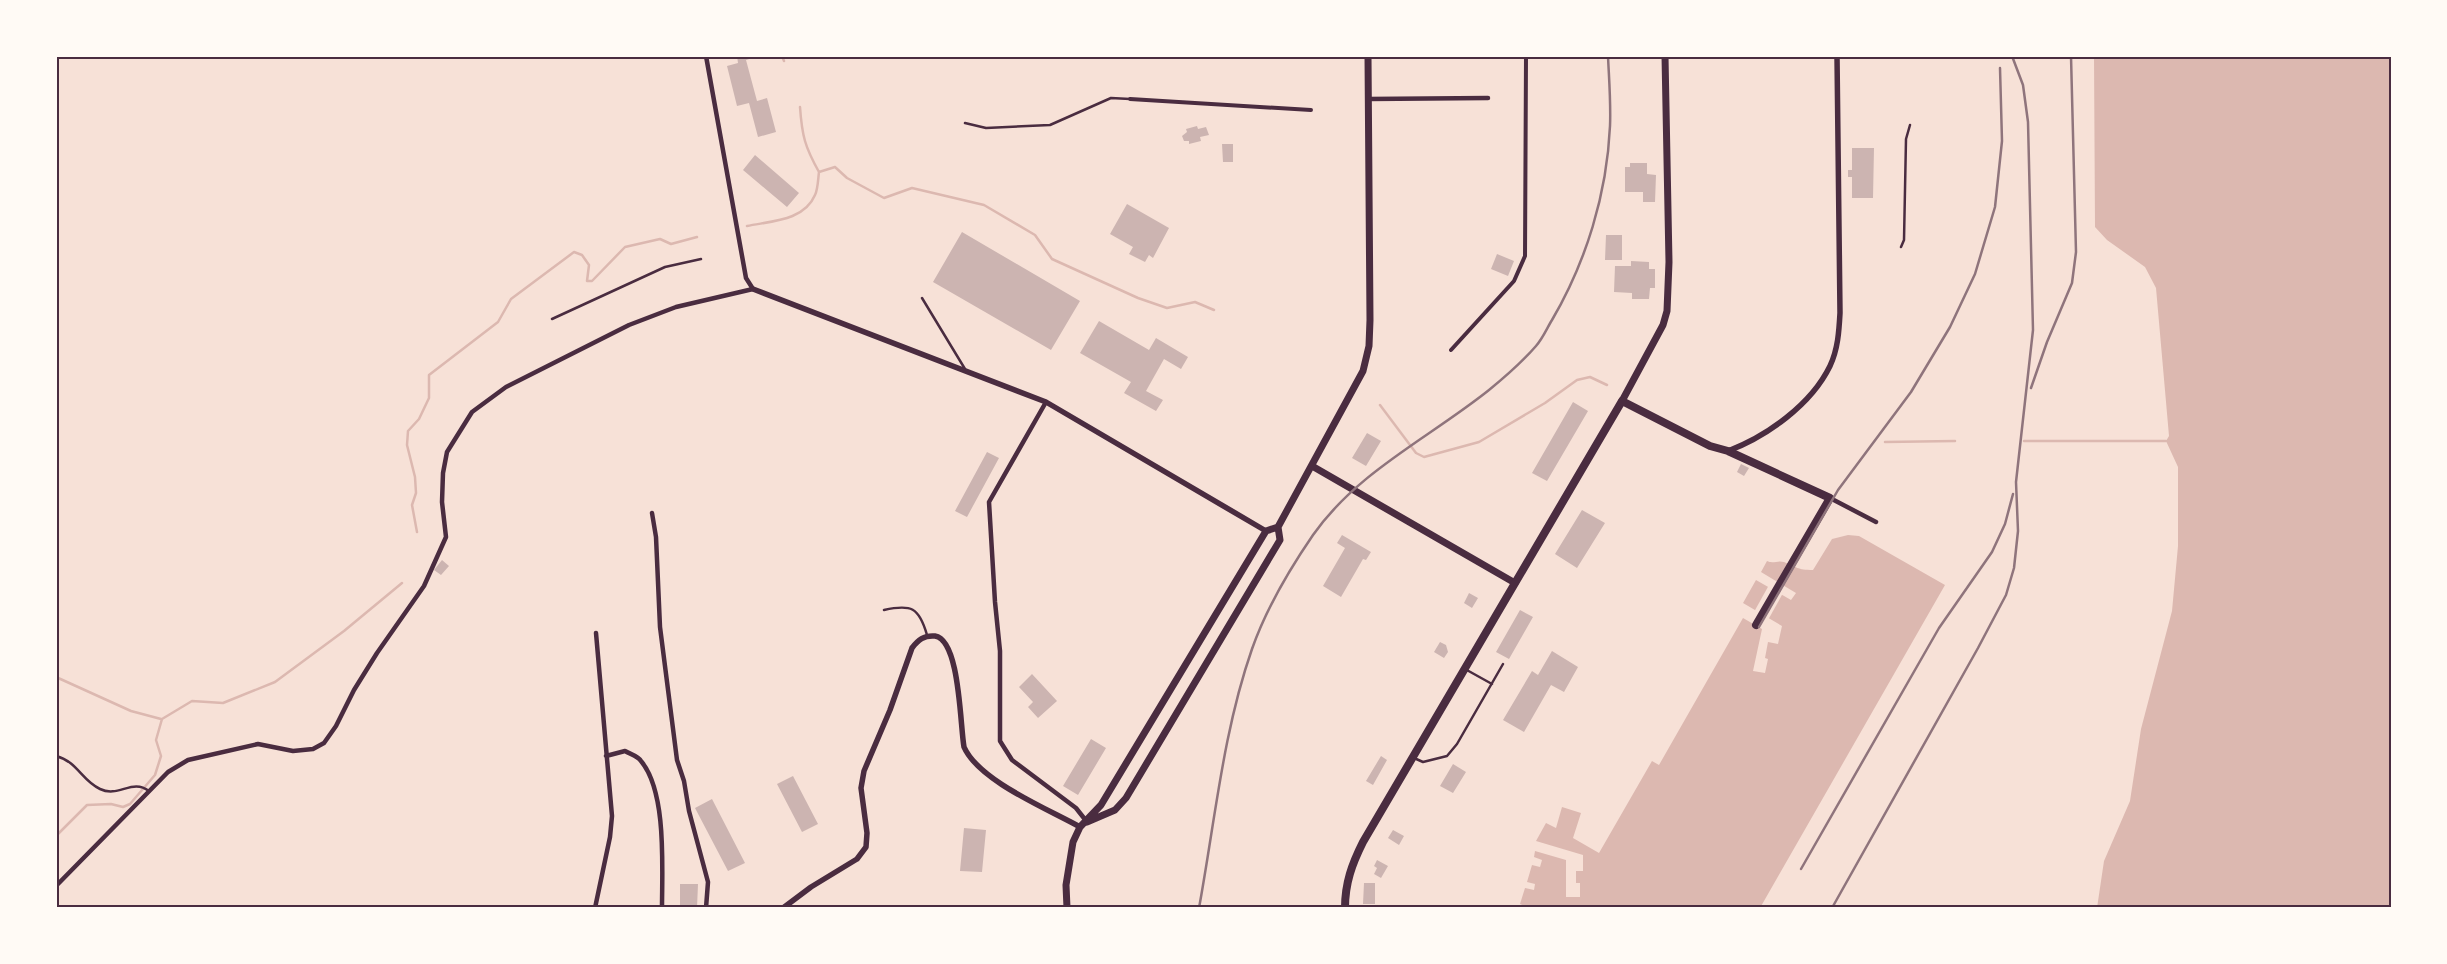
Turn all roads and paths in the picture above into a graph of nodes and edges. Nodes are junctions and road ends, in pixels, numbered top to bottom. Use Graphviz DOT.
graph roads {
  1 [pos="706,56"];
  2 [pos="1368,56"];
  3 [pos="1526,56"];
  4 [pos="1665,56"];
  5 [pos="1837,56"];
  6 [pos="1488,98"];
  7 [pos="1130,99"];
  8 [pos="1368,99"];
  9 [pos="1311,110"];
  10 [pos="965,123"];
  11 [pos="1910,125"];
  12 [pos="1901,247"];
  13 [pos="701,259"];
  14 [pos="753,289"];
  15 [pos="922,298"];
  16 [pos="552,319"];
  17 [pos="1450,350"];
  18 [pos="966,370"];
  19 [pos="1622,401"];
  20 [pos="1046,402"];
  21 [pos="1728,451"];
  22 [pos="1312,466"];
  23 [pos="1830,498"];
  24 [pos="652,512"];
  25 [pos="1876,522"];
  26 [pos="1278,527"];
  27 [pos="1266,531"];
  28 [pos="1515,583"];
  29 [pos="884,610"];
  30 [pos="1756,625"];
  31 [pos="596,633"];
  32 [pos="928,636"];
  33 [pos="1503,664"];
  34 [pos="1464,669"];
  35 [pos="1492,684"];
  36 [pos="56,756"];
  37 [pos="606,756"];
  38 [pos="1413,757"];
  39 [pos="149,791"];
  40 [pos="1087,822"];
  41 [pos="1080,826"];
  42 [pos="56,886"];
  43 [pos="595,908"];
  44 [pos="662,908"];
  45 [pos="706,908"];
  46 [pos="783,908"];
  47 [pos="1067,908"];
  48 [pos="1345,908"];
  1 -- 14 [label="street"];
  2 -- 8 [label="main road"];
  3 -- 17 [label="street"];
  4 -- 19 [label="main road"];
  5 -- 21 [label="street"];
  6 -- 8 [label="street"];
  7 -- 9 [label="street"];
  7 -- 10 [label="lane"];
  8 -- 22 [label="main road"];
  11 -- 12 [label="lane"];
  13 -- 16 [label="lane"];
  14 -- 18 [label="street"];
  14 -- 39 [label="street"];
  15 -- 18 [label="lane"];
  18 -- 20 [label="street"];
  19 -- 21 [label="main road"];
  19 -- 28 [label="main road"];
  20 -- 27 [label="street"];
  20 -- 40 [label="street"];
  21 -- 23 [label="main road"];
  22 -- 26 [label="main road"];
  22 -- 28 [label="main road"];
  23 -- 25 [label="street"];
  23 -- 30 [label="main road"];
  24 -- 45 [label="street"];
  26 -- 27 [label="main road"];
  26 -- 40 [label="main road"];
  27 -- 40 [label="main road"];
  28 -- 34 [label="main road"];
  29 -- 32 [label="lane"];
  31 -- 37 [label="street"];
  32 -- 41 [label="street"];
  32 -- 46 [label="street"];
  33 -- 35 [label="lane"];
  34 -- 35 [label="lane"];
  34 -- 38 [label="main road"];
  35 -- 38 [label="lane"];
  36 -- 39 [label="lane"];
  37 -- 43 [label="street"];
  37 -- 44 [label="street"];
  38 -- 48 [label="main road"];
  39 -- 42 [label="street"];
  40 -- 41 [label="main road"];
  41 -- 47 [label="main road"];
}
